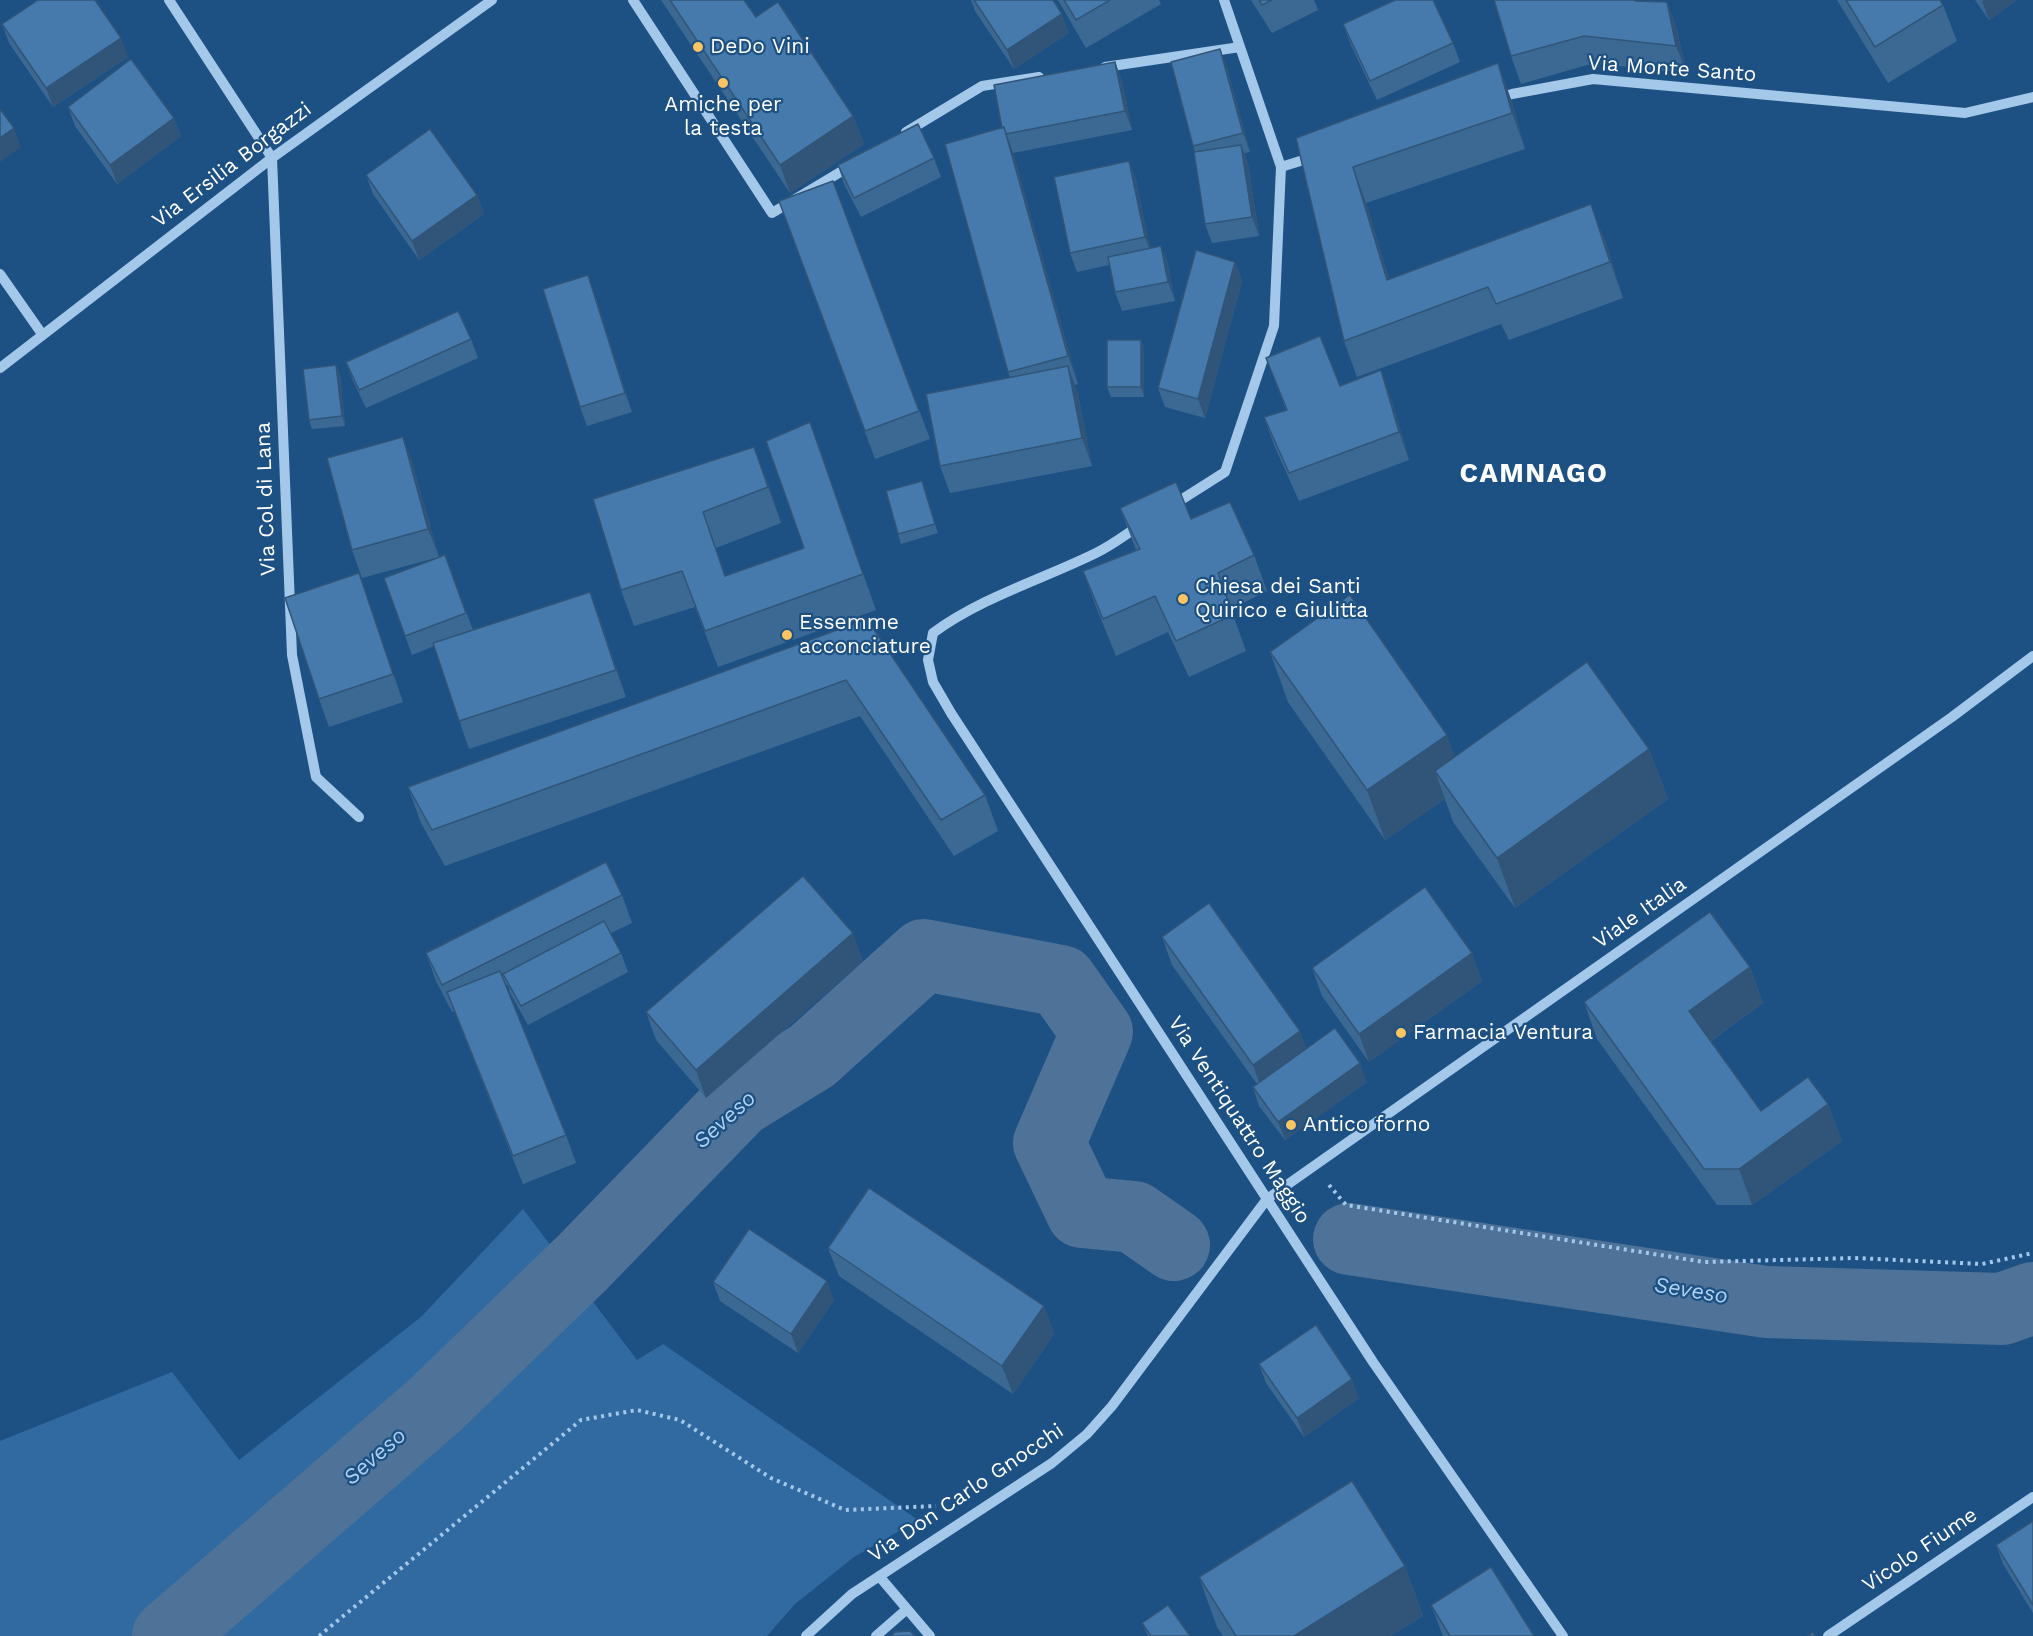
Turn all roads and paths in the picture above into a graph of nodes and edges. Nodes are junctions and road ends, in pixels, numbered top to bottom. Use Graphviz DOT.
graph roads {
  1 [pos="169,0"];
  2 [pos="492,0"];
  3 [pos="633,0"];
  4 [pos="1224,0"];
  5 [pos="1240,47"];
  6 [pos="1099,68"];
  7 [pos="1052,75"];
  8 [pos="2033,97"];
  9 [pos="1490,101"];
  10 [pos="892,141"];
  11 [pos="1325,153"];
  12 [pos="272,158"];
  13 [pos="862,159"];
  14 [pos="1281,167"];
  15 [pos="0,274"];
  16 [pos="42,334"];
  17 [pos="0,368"];
  18 [pos="1166,509"];
  19 [pos="1147,521"];
  20 [pos="2033,656"];
  21 [pos="358,817"];
  22 [pos="1314,1166"];
  23 [pos="1267,1199"];
  24 [pos="2033,1253"];
  25 [pos="2033,1497"];
  26 [pos="940,1506"];
  27 [pos="879,1576"];
  28 [pos="907,1609"];
  29 [pos="319,1636"];
  30 [pos="806,1636"];
  31 [pos="876,1636"];
  32 [pos="930,1636"];
  33 [pos="1563,1636"];
  34 [pos="1828,1636"];
  1 -- 12 [label="street"];
  2 -- 12 [label="street, Via Ersilia Borgazzi"];
  3 -- 13 [label="street"];
  4 -- 5 [label="street"];
  5 -- 6 [label="street"];
  5 -- 14 [label="street"];
  7 -- 10 [label="street"];
  8 -- 9 [label="street, Via Monte Santo"];
  11 -- 14 [label="street"];
  12 -- 16 [label="street, Via Ersilia Borgazzi"];
  12 -- 21 [label="street, Via Col di Lana"];
  14 -- 18 [label="street"];
  15 -- 16 [label="street"];
  16 -- 17 [label="street, Via Ersilia Borgazzi"];
  19 -- 23 [label="street, Via Ventiquattro Maggio"];
  20 -- 22 [label="street, Viale Italia"];
  22 -- 23 [label="street, Viale Italia"];
  22 -- 24 [label="path"];
  23 -- 27 [label="street, Via Don Carlo Gnocchi"];
  23 -- 33 [label="street, Via Ventiquattro Maggio"];
  25 -- 34 [label="street, Vicolo Fiume"];
  26 -- 29 [label="path"];
  27 -- 28 [label="street"];
  27 -- 30 [label="street, Via Don Carlo Gnocchi"];
  28 -- 31 [label="street"];
  28 -- 32 [label="street"];
}
